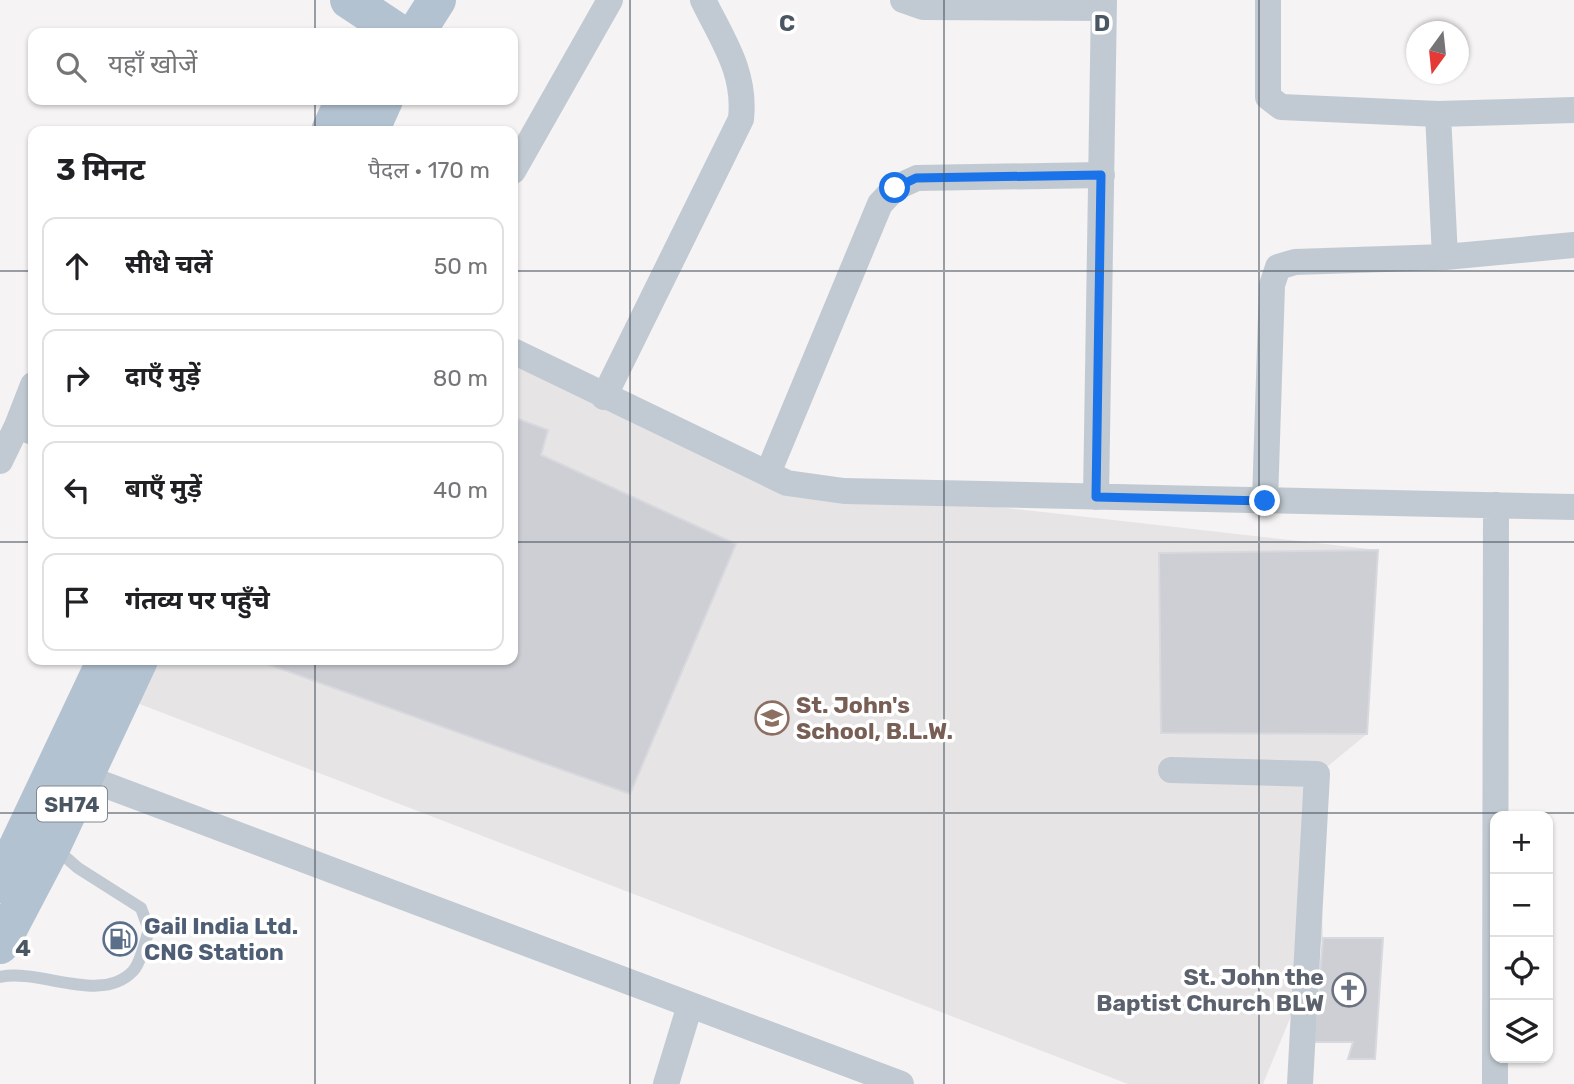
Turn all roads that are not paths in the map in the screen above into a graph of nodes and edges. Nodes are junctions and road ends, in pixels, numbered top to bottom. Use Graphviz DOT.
graph roads {
  1 [pos="349,0"];
  2 [pos="437,0"];
  3 [pos="610,0"];
  4 [pos="703,0"];
  5 [pos="903,0"];
  6 [pos="1268,0"];
  7 [pos="1104,4"];
  8 [pos="396,25"];
  9 [pos="342,105"];
  10 [pos="382,105"];
  11 [pos="1574,110"];
  12 [pos="1438,114"];
  13 [pos="332,126"];
  14 [pos="372,126"];
  15 [pos="518,163"];
  16 [pos="1101,175"];
  17 [pos="1574,245"];
  18 [pos="1445,257"];
  19 [pos="518,354"];
  20 [pos="604,397"];
  21 [pos="25,429"];
  22 [pos="0,461"];
  23 [pos="768,473"];
  24 [pos="1096,497"];
  25 [pos="1265,501"];
  26 [pos="1496,505"];
  27 [pos="1574,507"];
  28 [pos="104,665"];
  29 [pos="136,665"];
  30 [pos="1171,770"];
  31 [pos="70,772"];
  32 [pos="40,839"];
  33 [pos="0,884"];
  34 [pos="0,945"];
  35 [pos="0,977"];
  36 [pos="690,1005"];
  37 [pos="666,1084"];
  38 [pos="901,1084"];
  39 [pos="1300,1084"];
  40 [pos="1495,1084"];
  1 -- 8 [label="main road"];
  2 -- 8 [label="main road"];
  3 -- 15 [label="street"];
  4 -- 20 [label="street"];
  5 -- 7 [label="street"];
  6 -- 12 [label="street"];
  7 -- 16 [label="street"];
  9 -- 13 [label="main road"];
  10 -- 14 [label="main road"];
  11 -- 12 [label="street"];
  12 -- 18 [label="street"];
  16 -- 23 [label="street"];
  16 -- 24 [label="street"];
  17 -- 18 [label="street"];
  18 -- 25 [label="street"];
  19 -- 20 [label="street"];
  20 -- 23 [label="street"];
  21 -- 22 [label="street"];
  23 -- 24 [label="street"];
  24 -- 25 [label="street"];
  25 -- 26 [label="street"];
  26 -- 27 [label="street"];
  26 -- 40 [label="street"];
  28 -- 31 [label="main road, SH74"];
  29 -- 31 [label="main road, SH74"];
  30 -- 39 [label="street"];
  31 -- 32 [label="main road, SH74"];
  31 -- 36 [label="street"];
  32 -- 33 [label="main road, SH74"];
  32 -- 34 [label="main road, SH74"];
  32 -- 35 [label="lane"];
  36 -- 37 [label="street"];
  36 -- 38 [label="street"];
}
